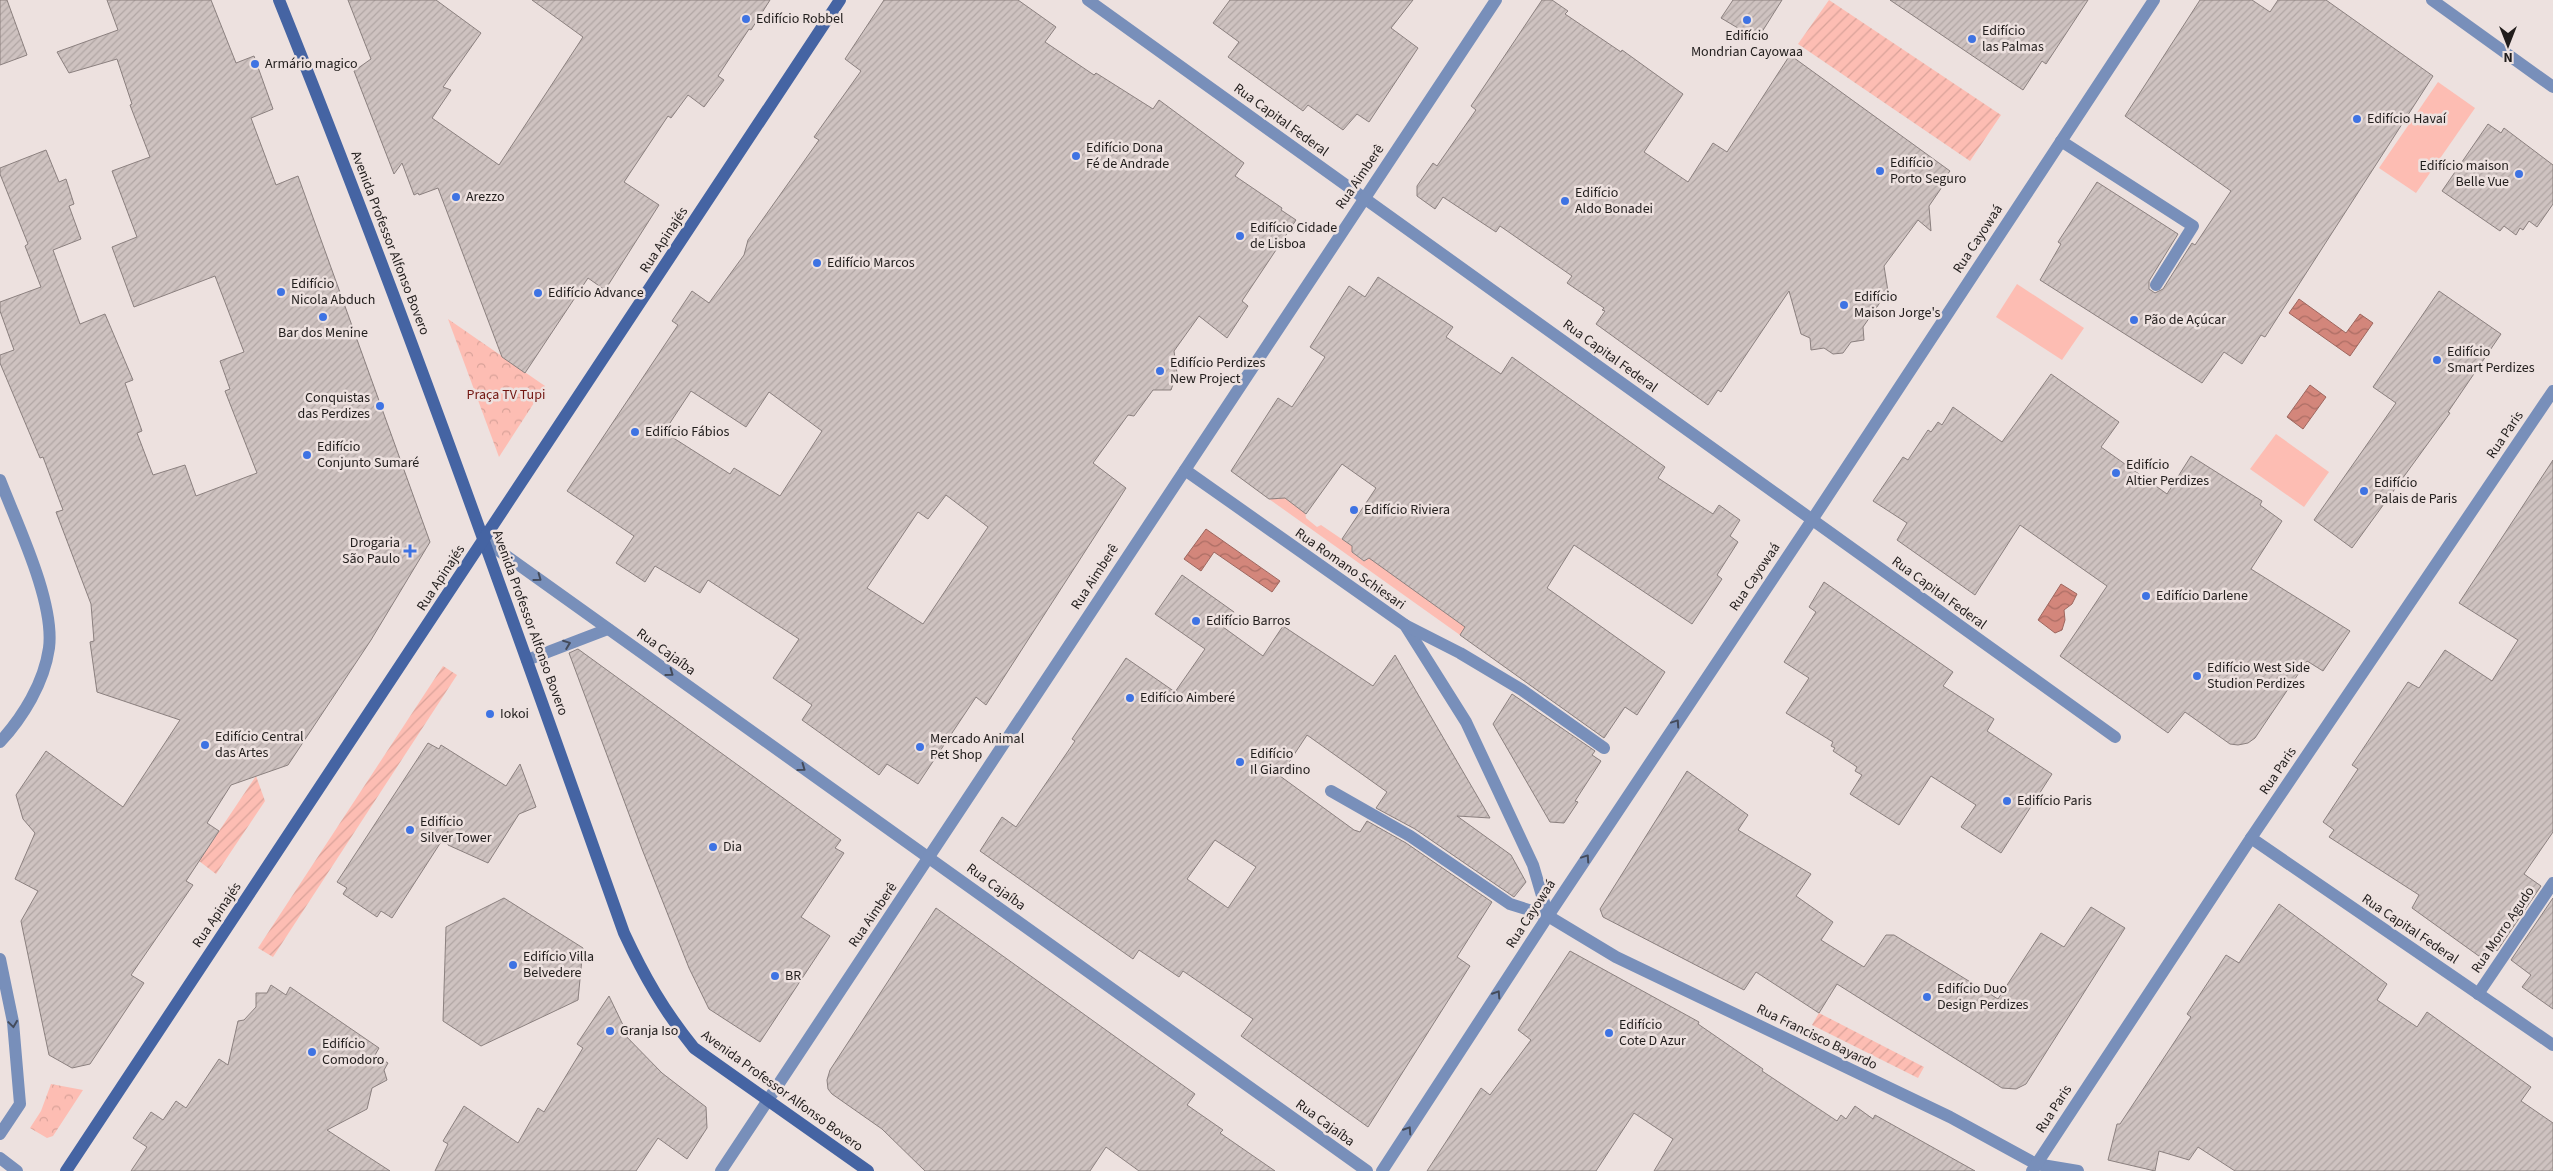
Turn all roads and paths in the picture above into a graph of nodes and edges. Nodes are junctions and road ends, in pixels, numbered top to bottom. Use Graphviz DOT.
graph roads {
  1 [pos="279,0"];
  2 [pos="840,0"];
  3 [pos="1088,0"];
  4 [pos="1496,0"];
  5 [pos="2154,0"];
  6 [pos="2432,0"];
  7 [pos="2553,86"];
  8 [pos="2061,141"];
  9 [pos="1364,198"];
  10 [pos="2156,285"];
  11 [pos="2553,391"];
  12 [pos="1185,470"];
  13 [pos="0,480"];
  14 [pos="1812,520"];
  15 [pos="484,540"];
  16 [pos="1405,625"];
  17 [pos="608,628"];
  18 [pos="527,660"];
  19 [pos="2115,737"];
  20 [pos="0,742"];
  21 [pos="1604,748"];
  22 [pos="1331,791"];
  23 [pos="2251,838"];
  24 [pos="929,859"];
  25 [pos="2553,883"];
  26 [pos="1548,916"];
  27 [pos="0,959"];
  28 [pos="2478,994"];
  29 [pos="2553,1045"];
  30 [pos="768,1100"];
  31 [pos="0,1134"];
  32 [pos="0,1158"];
  33 [pos="2034,1167"];
  34 [pos="17,1171"];
  35 [pos="66,1171"];
  36 [pos="721,1171"];
  37 [pos="868,1171"];
  38 [pos="1367,1171"];
  39 [pos="1382,1171"];
  40 [pos="2078,1171"];
  1 -- 15 [label="street, Avenida Professor Alfonso Bovero"];
  2 -- 15 [label="street, Rua Apinajés"];
  3 -- 9 [label="street, Rua Capital Federal"];
  4 -- 9 [label="street, Rua Aimberê"];
  5 -- 8 [label="street, Rua Cayowaá"];
  6 -- 7 [label="street"];
  8 -- 10 [label="street"];
  8 -- 14 [label="street, Rua Cayowaá"];
  9 -- 12 [label="street, Rua Aimberê"];
  9 -- 14 [label="street, Rua Capital Federal"];
  11 -- 23 [label="street, Rua Paris"];
  12 -- 16 [label="street, Rua Romano Schiesari"];
  12 -- 24 [label="street, Rua Aimberê"];
  13 -- 20 [label="street"];
  14 -- 19 [label="street, Rua Capital Federal"];
  26 -- 14 [label="street, Rua Cayowaá, one-way"];
  15 -- 17 [label="street, Rua Cajaíba, one-way"];
  15 -- 18 [label="street, Avenida Professor Alfonso Bovero"];
  15 -- 35 [label="street, Rua Apinajés"];
  16 -- 21 [label="street"];
  16 -- 26 [label="street, Rua Romano Schiesari"];
  18 -- 17 [label="street, one-way"];
  17 -- 24 [label="street, Rua Cajaíba, one-way"];
  18 -- 30 [label="street, Avenida Professor Alfonso Bovero"];
  22 -- 26 [label="street, Rua Francisco Bayardo"];
  23 -- 28 [label="street, Rua Capital Federal"];
  23 -- 33 [label="street, Rua Paris"];
  24 -- 30 [label="street, Rua Aimberê"];
  24 -- 38 [label="street, Rua Cajaíba"];
  25 -- 28 [label="street, Rua Morro Agudo"];
  26 -- 33 [label="street, Rua Francisco Bayardo"];
  39 -- 26 [label="street, Rua Cayowaá, one-way"];
  27 -- 31 [label="street, one-way"];
  28 -- 29 [label="street, Rua Capital Federal"];
  30 -- 36 [label="street, Rua Aimberê"];
  30 -- 37 [label="street, Avenida Professor Alfonso Bovero"];
  32 -- 34 [label="street"];
  33 -- 40 [label="street, Rua Francisco Bayardo"];
}
